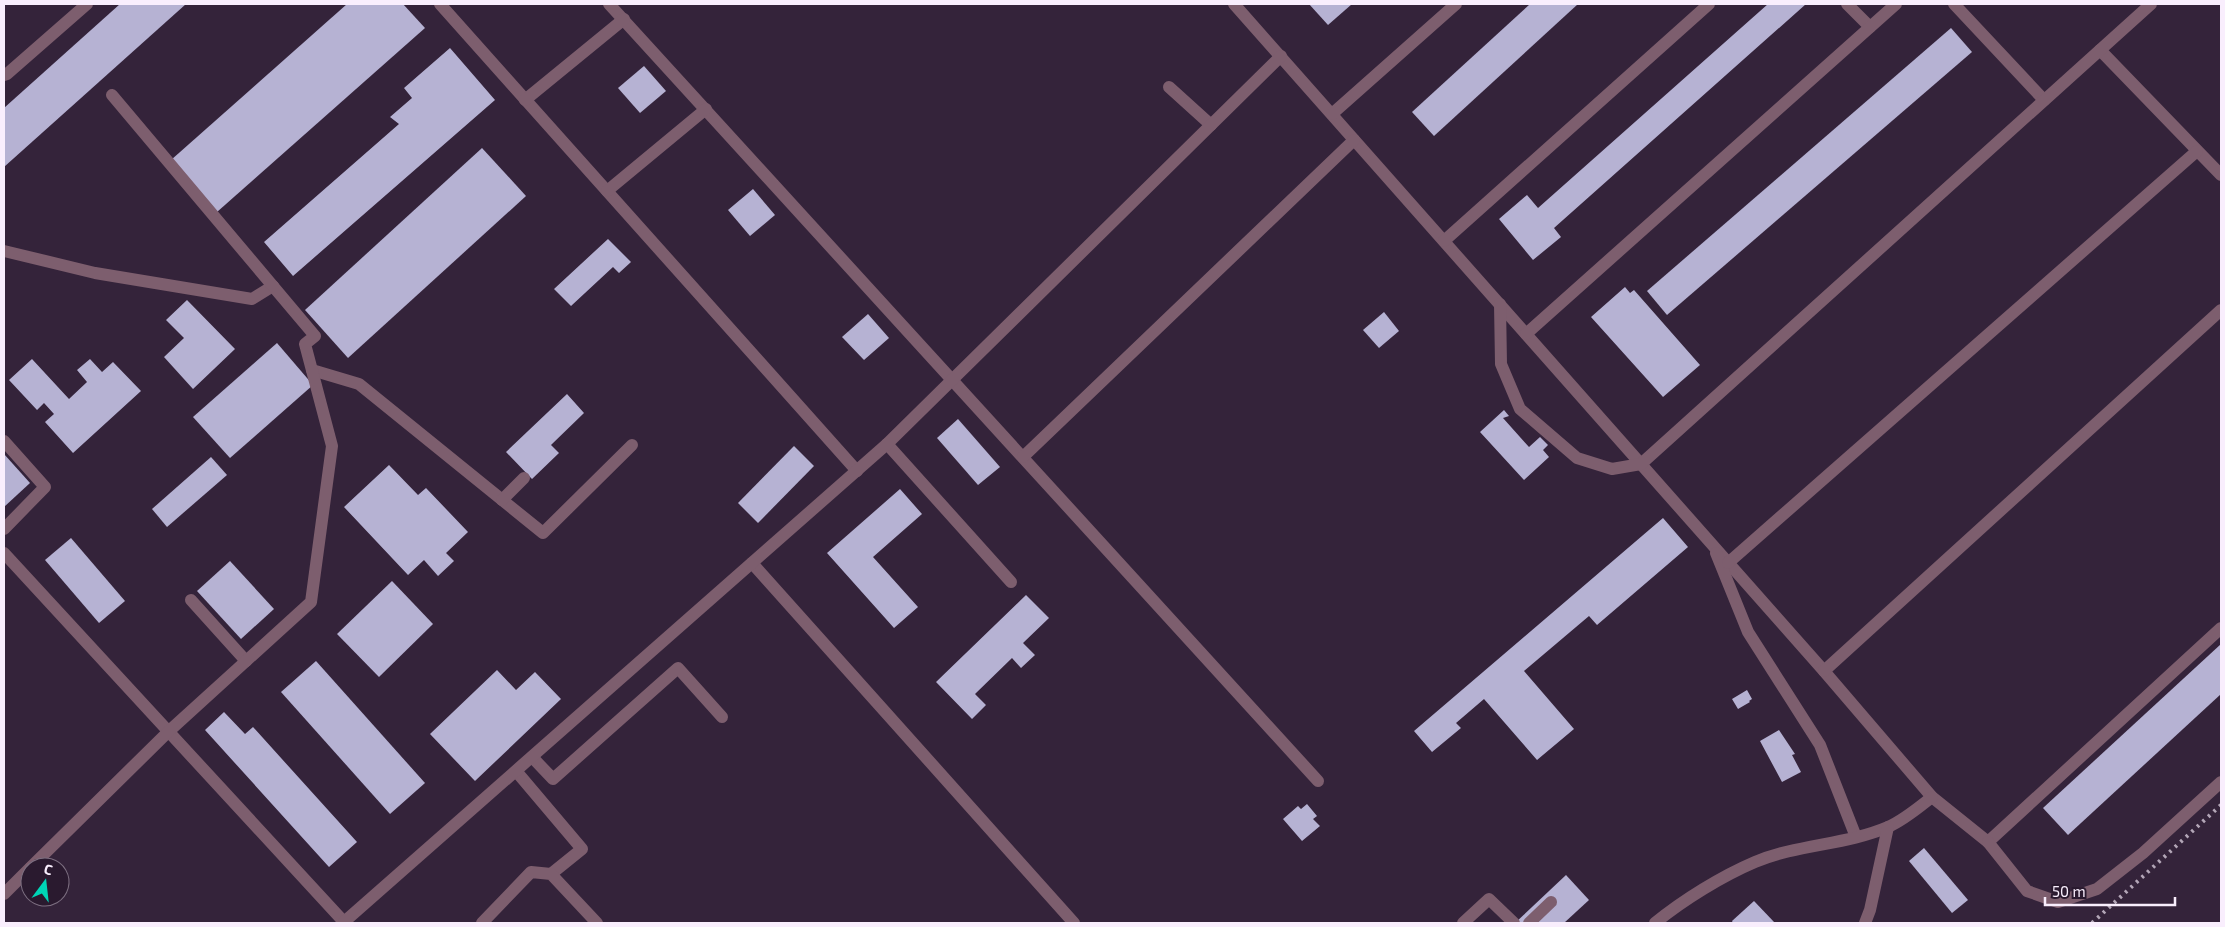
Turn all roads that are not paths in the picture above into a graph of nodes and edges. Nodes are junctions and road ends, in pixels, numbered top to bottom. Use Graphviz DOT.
graph roads {
  1 [pos="87,4"];
  2 [pos="440,4"];
  3 [pos="609,4"];
  4 [pos="1234,4"];
  5 [pos="1456,4"];
  6 [pos="1709,4"];
  7 [pos="1847,4"];
  8 [pos="1896,4"];
  9 [pos="1954,4"];
  10 [pos="2151,4"];
  11 [pos="624,19"];
  12 [pos="1870,27"];
  13 [pos="2100,50"];
  14 [pos="1281,56"];
  15 [pos="4,74"];
  16 [pos="1169,87"];
  17 [pos="112,95"];
  18 [pos="525,100"];
  19 [pos="2044,100"];
  20 [pos="706,109"];
  21 [pos="1332,114"];
  22 [pos="1211,125"];
  23 [pos="1354,140"];
  24 [pos="2197,151"];
  25 [pos="2221,175"];
  26 [pos="607,191"];
  27 [pos="1444,241"];
  28 [pos="4,251"];
  29 [pos="273,286"];
  30 [pos="1500,304"];
  31 [pos="2221,310"];
  32 [pos="1526,334"];
  33 [pos="312,370"];
  34 [pos="952,380"];
  35 [pos="4,442"];
  36 [pos="887,444"];
  37 [pos="632,445"];
  38 [pos="1023,457"];
  39 [pos="1642,464"];
  40 [pos="857,470"];
  41 [pos="524,478"];
  42 [pos="502,500"];
  43 [pos="4,529"];
  44 [pos="1712,544"];
  45 [pos="4,553"];
  46 [pos="752,563"];
  47 [pos="1728,563"];
  48 [pos="1011,582"];
  49 [pos="191,600"];
  50 [pos="2221,628"];
  51 [pos="246,661"];
  52 [pos="1824,671"];
  53 [pos="722,717"];
  54 [pos="168,732"];
  55 [pos="532,757"];
  56 [pos="516,771"];
  57 [pos="1318,780"];
  58 [pos="2221,782"];
  59 [pos="1932,797"];
  60 [pos="1888,827"];
  61 [pos="1856,837"];
  62 [pos="1988,842"];
  63 [pos="42,857"];
  64 [pos="551,874"];
  65 [pos="20,879"];
  66 [pos="4,894"];
  67 [pos="1551,902"];
  68 [pos="344,923"];
  69 [pos="482,923"];
  70 [pos="597,923"];
  71 [pos="1074,923"];
  72 [pos="1463,923"];
  73 [pos="1514,923"];
  74 [pos="1529,923"];
  75 [pos="1655,923"];
  76 [pos="1865,923"];
  1 -- 15 [label="street"];
  2 -- 18 [label="street"];
  3 -- 11 [label="street"];
  4 -- 14 [label="street"];
  5 -- 21 [label="street"];
  6 -- 27 [label="street"];
  7 -- 12 [label="street"];
  8 -- 12 [label="street"];
  9 -- 19 [label="street"];
  10 -- 13 [label="street"];
  11 -- 18 [label="street"];
  11 -- 20 [label="street"];
  12 -- 32 [label="street"];
  13 -- 19 [label="street"];
  13 -- 24 [label="street"];
  14 -- 21 [label="street"];
  14 -- 22 [label="street"];
  16 -- 22 [label="street"];
  17 -- 29 [label="street"];
  18 -- 26 [label="street"];
  19 -- 39 [label="street"];
  20 -- 26 [label="street"];
  20 -- 34 [label="street"];
  21 -- 23 [label="street"];
  22 -- 34 [label="street"];
  23 -- 27 [label="street"];
  23 -- 38 [label="street"];
  24 -- 25 [label="street"];
  24 -- 47 [label="street"];
  26 -- 40 [label="street"];
  27 -- 30 [label="street"];
  28 -- 29 [label="street"];
  29 -- 33 [label="street"];
  30 -- 32 [label="street"];
  30 -- 39 [label="street"];
  31 -- 52 [label="street"];
  32 -- 39 [label="street"];
  33 -- 42 [label="street"];
  33 -- 51 [label="street"];
  34 -- 36 [label="street"];
  34 -- 38 [label="street"];
  35 -- 43 [label="street"];
  36 -- 40 [label="street"];
  36 -- 48 [label="street"];
  37 -- 42 [label="street"];
  38 -- 57 [label="street"];
  39 -- 44 [label="street"];
  40 -- 46 [label="street"];
  41 -- 42 [label="street"];
  44 -- 47 [label="street"];
  44 -- 61 [label="street"];
  45 -- 54 [label="street"];
  46 -- 55 [label="street"];
  46 -- 71 [label="street"];
  47 -- 52 [label="street"];
  49 -- 51 [label="street"];
  50 -- 62 [label="street"];
  51 -- 54 [label="street"];
  52 -- 59 [label="street"];
  53 -- 55 [label="street"];
  54 -- 63 [label="street"];
  54 -- 68 [label="street"];
  55 -- 56 [label="street"];
  56 -- 64 [label="street"];
  56 -- 68 [label="street"];
  58 -- 62 [label="street"];
  59 -- 60 [label="street"];
  59 -- 62 [label="street"];
  60 -- 61 [label="street"];
  60 -- 76 [label="street"];
  61 -- 75 [label="street"];
  64 -- 69 [label="street"];
  64 -- 70 [label="street"];
  65 -- 66 [label="street"];
  67 -- 74 [label="street"];
  72 -- 73 [label="street"];
}
